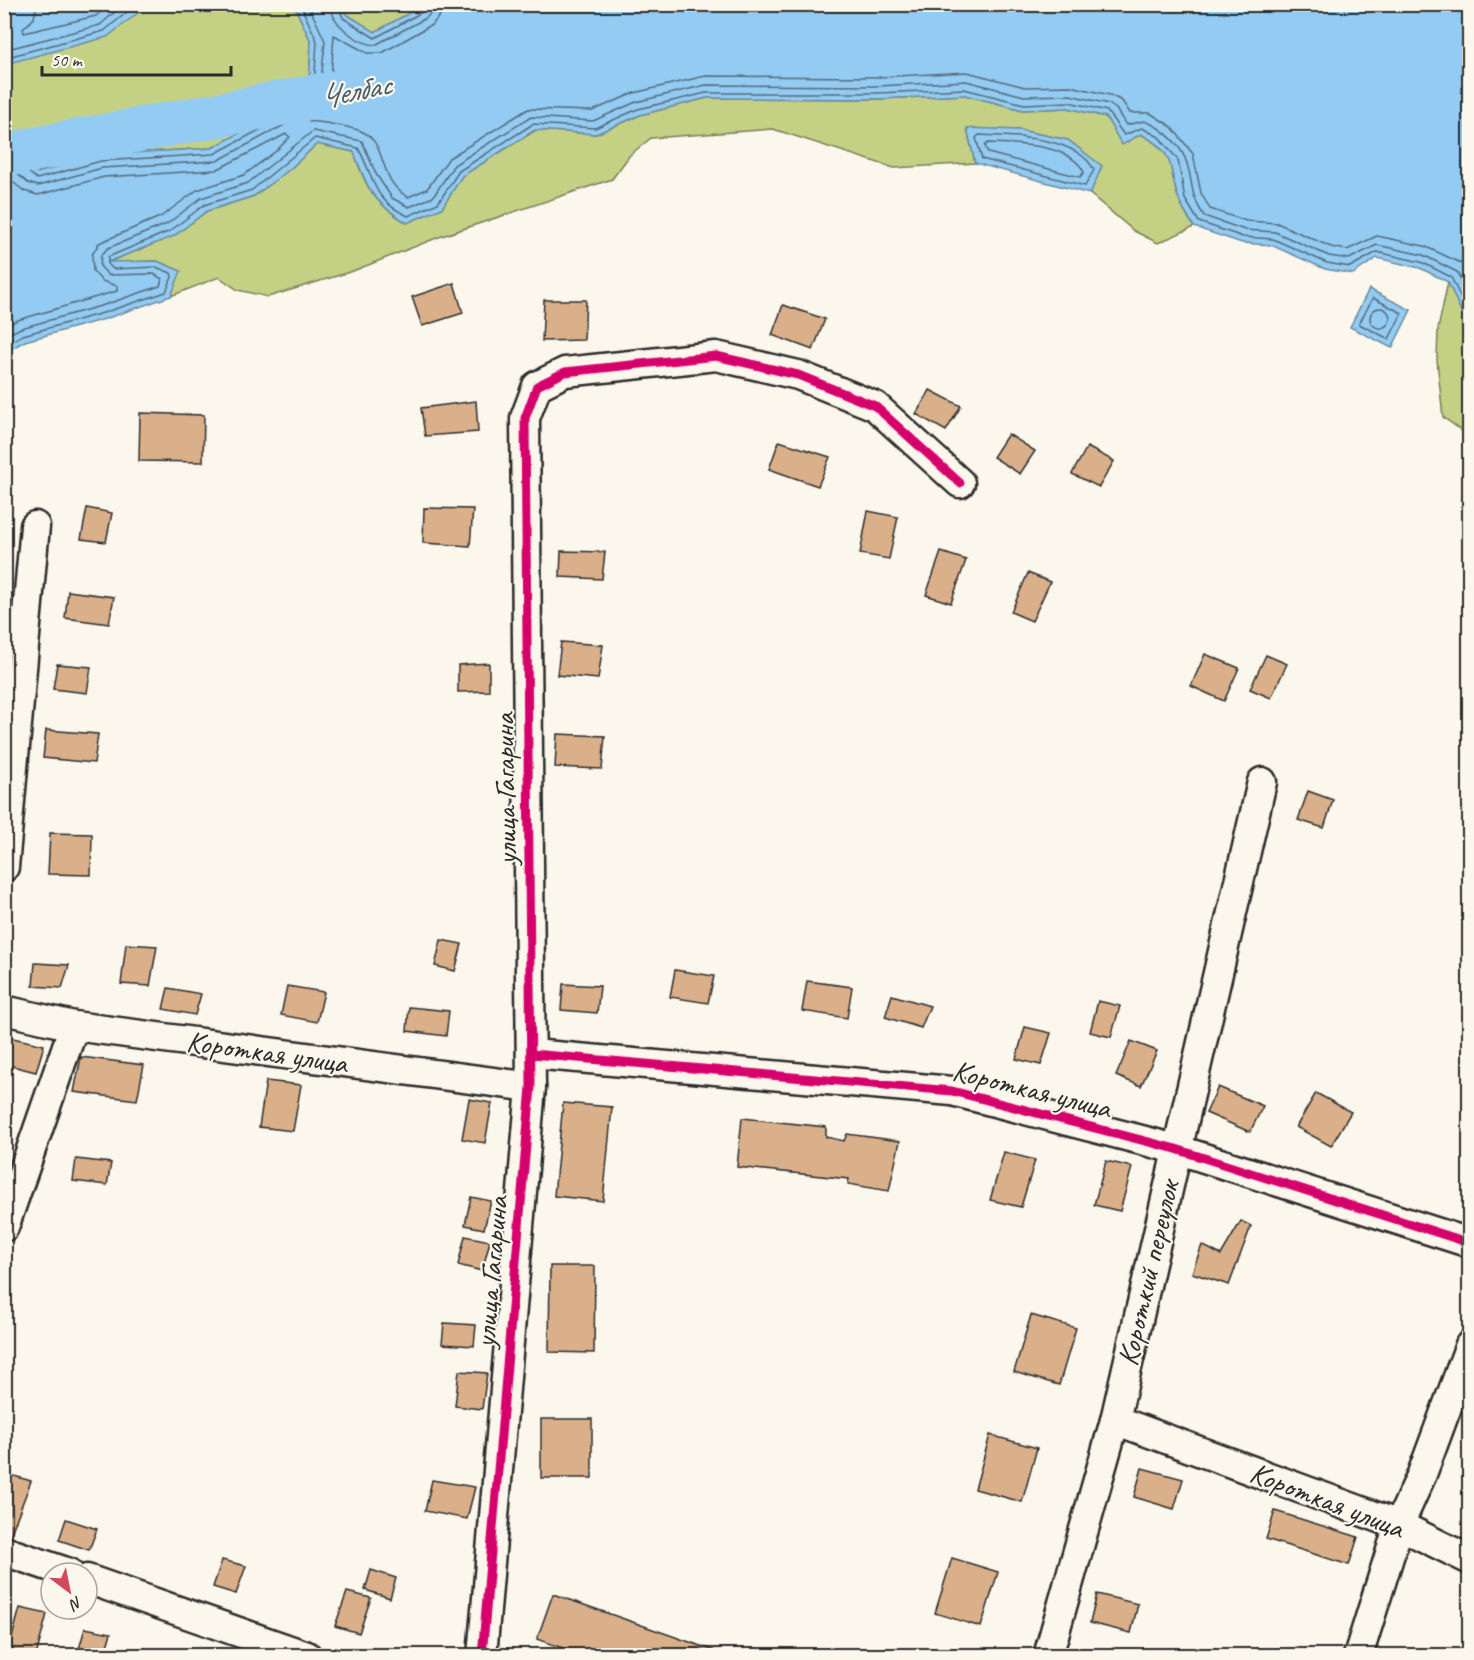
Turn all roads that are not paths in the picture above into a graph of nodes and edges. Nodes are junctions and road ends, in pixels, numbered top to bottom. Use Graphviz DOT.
graph roads {
  1 [pos="960,483"];
  2 [pos="35,526"];
  3 [pos="1262,782"];
  4 [pos="4,867"];
  5 [pos="4,1010"];
  6 [pos="74,1026"];
  7 [pos="532,1054"];
  8 [pos="531,1087"];
  9 [pos="1176,1149"];
  10 [pos="4,1227"];
  11 [pos="1470,1243"];
  12 [pos="1470,1345"];
  13 [pos="1114,1420"];
  14 [pos="1399,1525"];
  15 [pos="4,1551"];
  16 [pos="1470,1560"];
  17 [pos="39,1563"];
  18 [pos="99,1583"];
  19 [pos="307,1656"];
  20 [pos="482,1656"];
  21 [pos="1048,1656"];
  22 [pos="1358,1656"];
  1 -- 7 [label="street, улица Гагарина"];
  2 -- 4 [label="street"];
  3 -- 9 [label="street, Короткий переулок"];
  5 -- 6 [label="street, Короткая улица"];
  6 -- 8 [label="street, Короткая улица"];
  6 -- 10 [label="street"];
  7 -- 8 [label="street, улица Гагарина"];
  7 -- 9 [label="street, Короткая улица"];
  8 -- 20 [label="street, улица Гагарина"];
  9 -- 11 [label="street, Короткая улица"];
  9 -- 13 [label="street, Короткий переулок"];
  12 -- 14 [label="street"];
  13 -- 14 [label="street, Короткая улица"];
  13 -- 21 [label="street, Короткий переулок"];
  14 -- 16 [label="street, Короткая улица"];
  14 -- 22 [label="street"];
  15 -- 17 [label="street"];
  18 -- 19 [label="street"];
}
